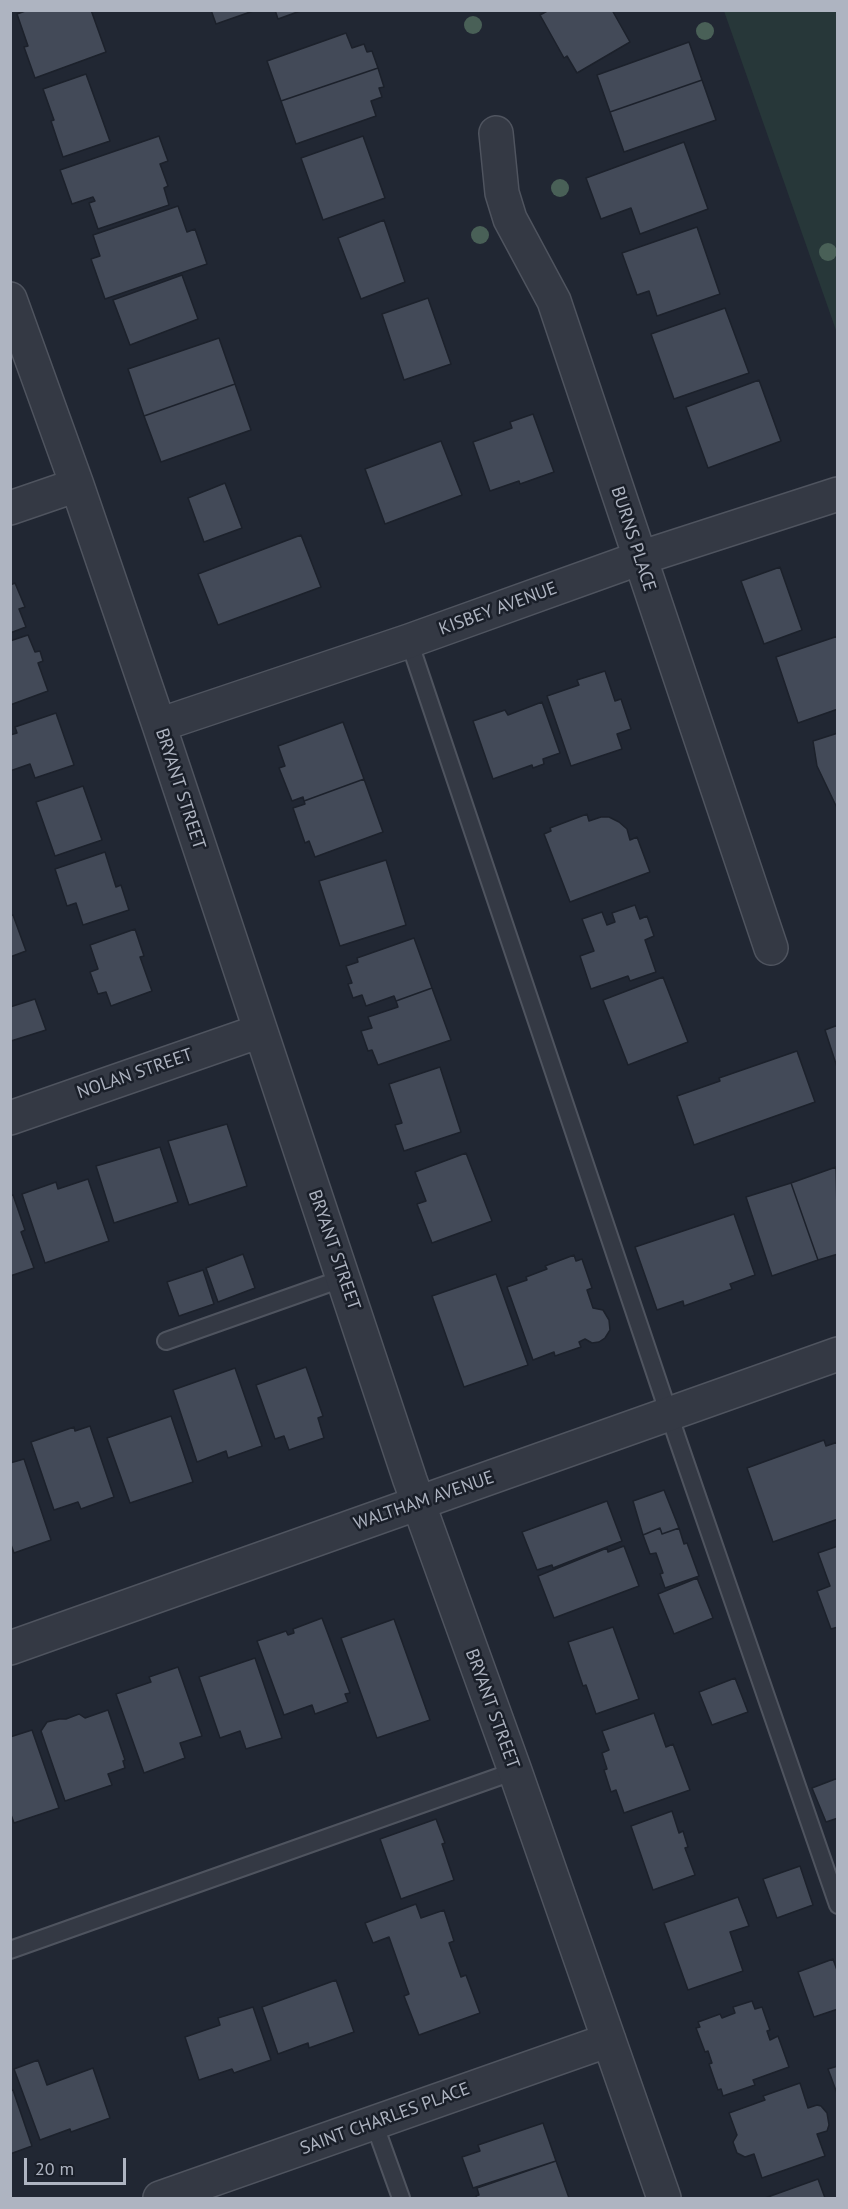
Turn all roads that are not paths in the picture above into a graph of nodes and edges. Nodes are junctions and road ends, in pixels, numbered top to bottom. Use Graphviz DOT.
graph roads {
  1 [pos="496,133"];
  2 [pos="10,299"];
  3 [pos="77,485"];
  4 [pos="837,494"];
  5 [pos="10,508"];
  6 [pos="640,558"];
  7 [pos="409,641"];
  8 [pos="159,725"];
  9 [pos="771,948"];
  10 [pos="260,1030"];
  11 [pos="10,1118"];
  12 [pos="344,1278"];
  13 [pos="166,1341"];
  14 [pos="837,1354"];
  15 [pos="669,1413"];
  16 [pos="418,1504"];
  17 [pos="10,1648"];
  18 [pos="515,1771"];
  19 [pos="837,1905"];
  20 [pos="10,1950"];
  21 [pos="609,2040"];
  22 [pos="375,2123"];
  23 [pos="160,2199"];
  24 [pos="401,2199"];
  25 [pos="664,2199"];
  1 -- 6 [label="street, BURNS PLACE"];
  2 -- 3 [label="street, BRYANT STREET"];
  3 -- 5 [label="street"];
  3 -- 8 [label="street, BRYANT STREET"];
  4 -- 6 [label="street, KISBEY AVENUE"];
  6 -- 7 [label="street, KISBEY AVENUE"];
  6 -- 9 [label="street, BURNS PLACE"];
  7 -- 8 [label="street, KISBEY AVENUE"];
  7 -- 15 [label="lane"];
  8 -- 10 [label="street, BRYANT STREET"];
  10 -- 11 [label="street, NOLAN STREET"];
  10 -- 12 [label="street, BRYANT STREET"];
  12 -- 13 [label="lane"];
  12 -- 16 [label="street, BRYANT STREET"];
  14 -- 15 [label="street, WALTHAM AVENUE"];
  15 -- 16 [label="street, WALTHAM AVENUE"];
  15 -- 19 [label="lane"];
  16 -- 17 [label="street, WALTHAM AVENUE"];
  16 -- 18 [label="street, BRYANT STREET"];
  18 -- 20 [label="lane"];
  18 -- 21 [label="street, BRYANT STREET"];
  21 -- 22 [label="street, SAINT CHARLES PLACE"];
  21 -- 25 [label="street, BRYANT STREET"];
  22 -- 23 [label="street, SAINT CHARLES PLACE"];
  22 -- 24 [label="lane"];
}
